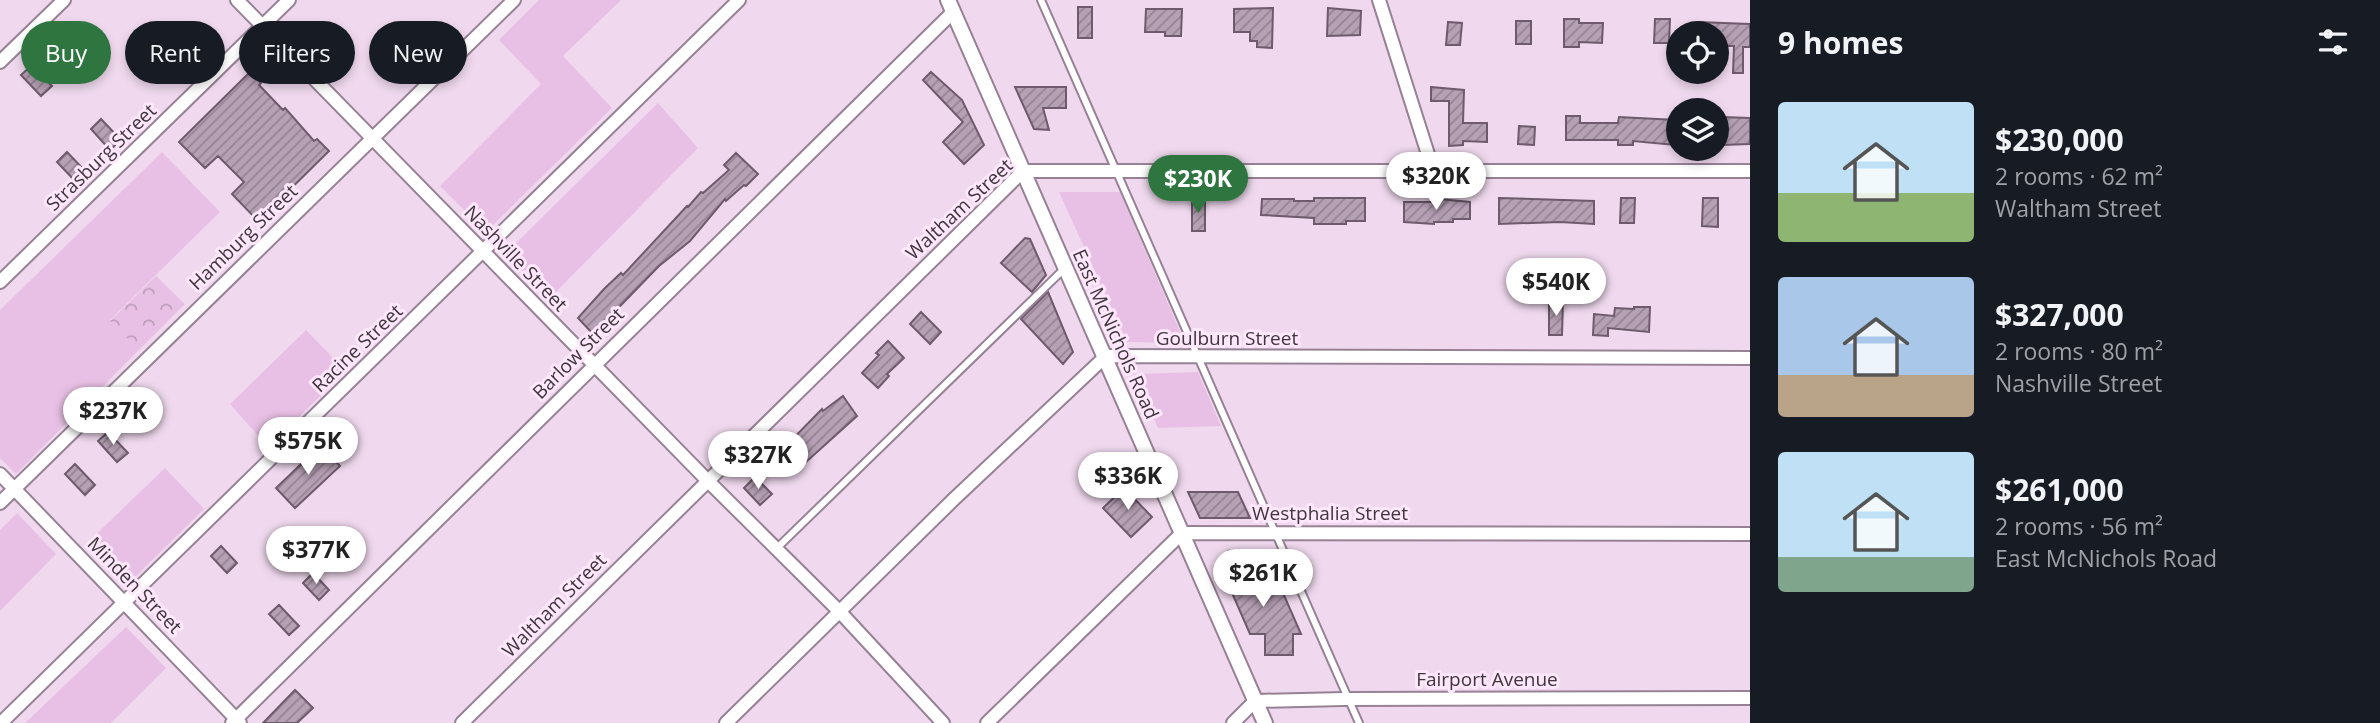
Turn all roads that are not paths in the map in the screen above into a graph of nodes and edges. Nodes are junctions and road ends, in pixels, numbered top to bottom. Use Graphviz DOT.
graph roads {
  1 [pos="64,0"];
  2 [pos="237,0"];
  3 [pos="289,0"];
  4 [pos="514,0"];
  5 [pos="739,0"];
  6 [pos="1041,0"];
  7 [pos="1379,0"];
  8 [pos="950,6"];
  9 [pos="257,21"];
  10 [pos="267,21"];
  11 [pos="239,48"];
  12 [pos="0,62"];
  13 [pos="319,84"];
  14 [pos="372,138"];
  15 [pos="1433,170"];
  16 [pos="1023,171"];
  17 [pos="1116,171"];
  18 [pos="1750,171"];
  19 [pos="483,251"];
  20 [pos="1066,267"];
  21 [pos="0,282"];
  22 [pos="1106,356"];
  23 [pos="1198,358"];
  24 [pos="1750,358"];
  25 [pos="593,364"];
  26 [pos="0,474"];
  27 [pos="707,480"];
  28 [pos="14,488"];
  29 [pos="0,503"];
  30 [pos="1273,532"];
  31 [pos="1182,533"];
  32 [pos="1750,534"];
  33 [pos="776,549"];
  34 [pos="125,602"];
  35 [pos="840,612"];
  36 [pos="1750,698"];
  37 [pos="1349,699"];
  38 [pos="1255,701"];
  39 [pos="236,721"];
  40 [pos="1,723"];
  41 [pos="462,723"];
  42 [pos="726,723"];
  43 [pos="943,723"];
  44 [pos="987,723"];
  45 [pos="1233,723"];
  46 [pos="1265,723"];
  47 [pos="1359,723"];
  1 -- 12 [label="street"];
  2 -- 9 [label="street, Nashville Street"];
  3 -- 10 [label="street, Strasburg Street"];
  4 -- 14 [label="street, Hamburg Street"];
  5 -- 19 [label="street, Racine Street"];
  6 -- 17 [label="lane"];
  7 -- 15 [label="street"];
  8 -- 16 [label="street, East McNichols Road"];
  8 -- 25 [label="street, Barlow Street"];
  11 -- 21 [label="street, Strasburg Street"];
  13 -- 14 [label="street, Nashville Street"];
  14 -- 19 [label="street, Nashville Street"];
  14 -- 28 [label="street, Hamburg Street"];
  15 -- 17 [label="street, Waltham Street"];
  15 -- 18 [label="street, Waltham Street"];
  16 -- 17 [label="street, Waltham Street"];
  16 -- 20 [label="street, East McNichols Road"];
  16 -- 27 [label="street, Waltham Street"];
  17 -- 23 [label="lane"];
  19 -- 25 [label="street, Nashville Street"];
  19 -- 34 [label="street, Racine Street"];
  20 -- 22 [label="street, East McNichols Road"];
  20 -- 33 [label="lane"];
  22 -- 23 [label="street, Goulburn Street"];
  22 -- 31 [label="street, East McNichols Road"];
  22 -- 35 [label="street"];
  23 -- 24 [label="street, Goulburn Street"];
  23 -- 30 [label="lane"];
  25 -- 27 [label="street, Nashville Street"];
  25 -- 39 [label="street, Barlow Street"];
  26 -- 28 [label="street, Minden Street"];
  27 -- 33 [label="street, Nashville Street"];
  27 -- 41 [label="street, Waltham Street"];
  28 -- 29 [label="street, Hamburg Street"];
  28 -- 34 [label="street, Minden Street"];
  30 -- 31 [label="street, Westphalia Street"];
  30 -- 32 [label="street, Westphalia Street"];
  30 -- 37 [label="lane"];
  31 -- 38 [label="street, East McNichols Road"];
  31 -- 44 [label="street"];
  33 -- 35 [label="street, Nashville Street"];
  34 -- 39 [label="street, Minden Street"];
  34 -- 40 [label="street, Racine Street"];
  35 -- 42 [label="street"];
  35 -- 43 [label="street, Nashville Street"];
  36 -- 37 [label="street, Fairport Avenue"];
  37 -- 38 [label="street, Fairport Avenue"];
  37 -- 47 [label="lane"];
  38 -- 45 [label="street"];
  38 -- 46 [label="street, East McNichols Road"];
}
